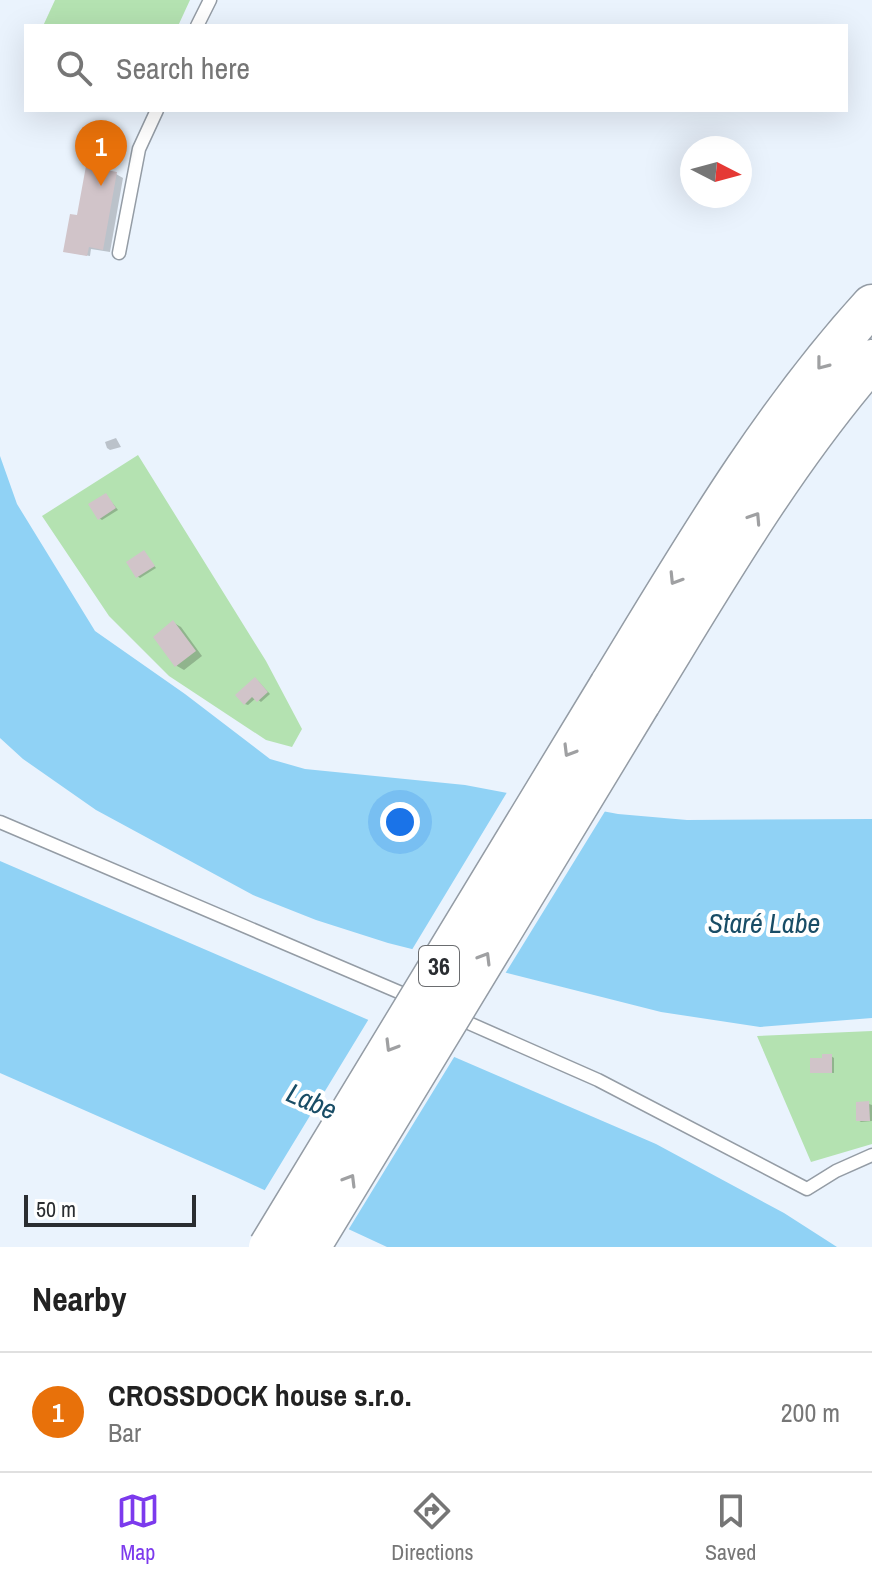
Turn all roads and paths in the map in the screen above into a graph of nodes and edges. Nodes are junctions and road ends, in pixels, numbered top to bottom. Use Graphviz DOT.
graph roads {
  1 [pos="210,0"];
  2 [pos="198,24"];
  3 [pos="156,112"];
  4 [pos="119,253"];
  5 [pos="872,305"];
  6 [pos="872,360"];
  7 [pos="625,694"];
  8 [pos="0,822"];
  9 [pos="425,1004"];
  10 [pos="439,1010"];
  11 [pos="872,1155"];
  12 [pos="269,1247"];
  13 [pos="310,1247"];
  1 -- 2 [label="lane"];
  3 -- 4 [label="lane"];
  5 -- 7 [label="main road, 36, one-way"];
  7 -- 6 [label="main road, 36, one-way"];
  7 -- 12 [label="main road, 36, one-way, bridge"];
  13 -- 7 [label="main road, 36, one-way, bridge"];
  8 -- 9 [label="lane"];
  10 -- 11 [label="lane"];
}
